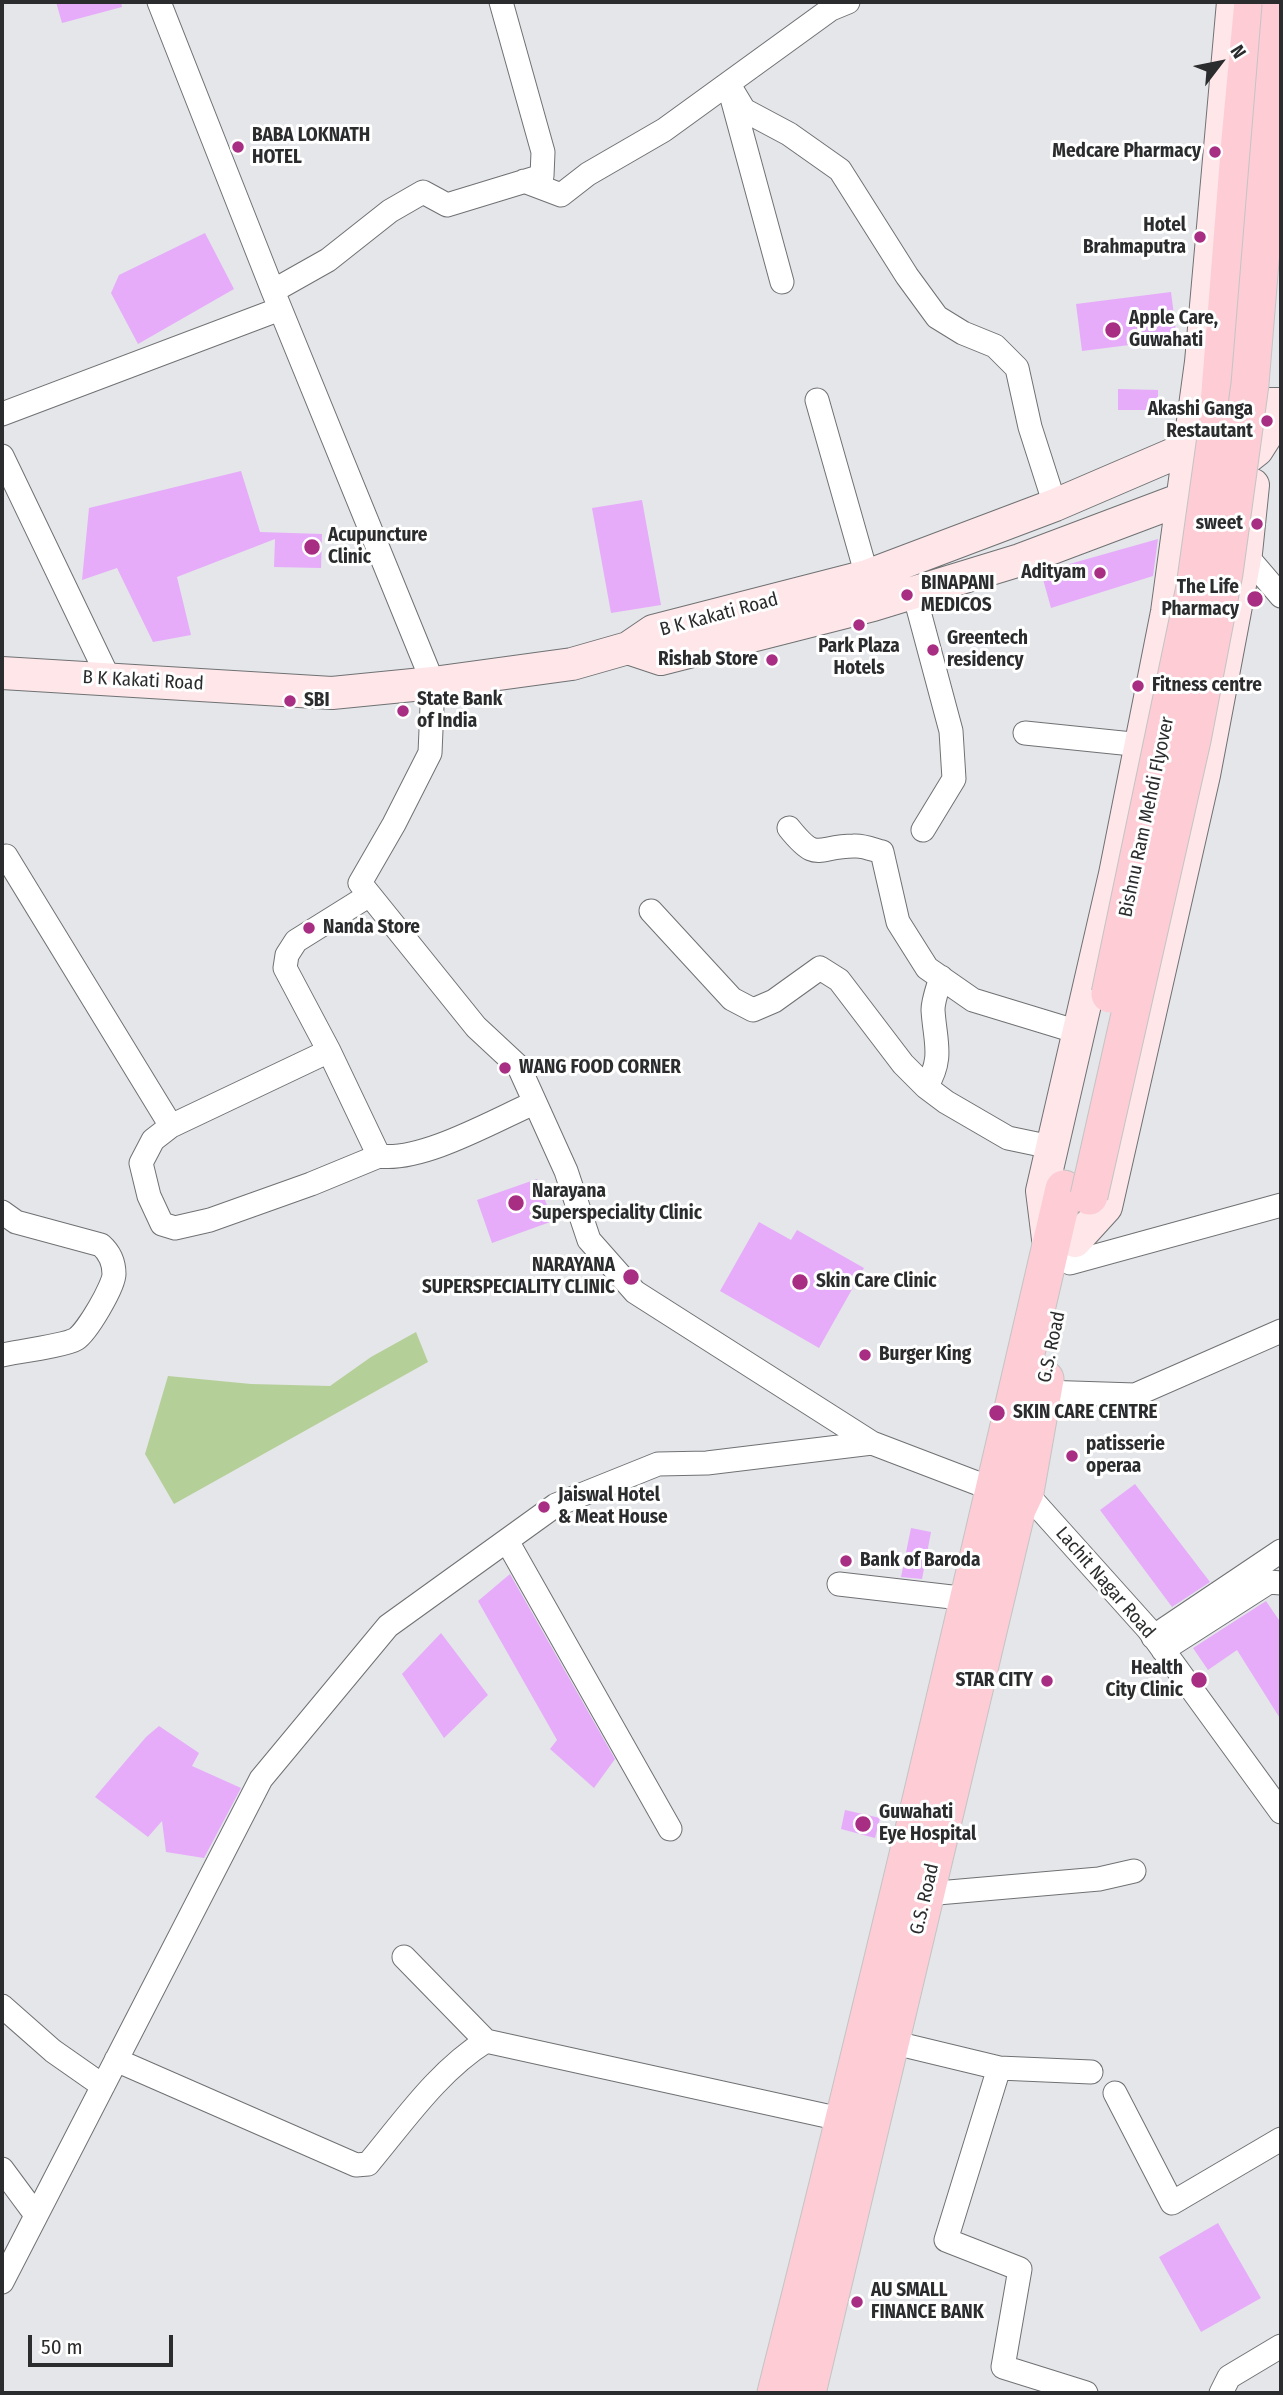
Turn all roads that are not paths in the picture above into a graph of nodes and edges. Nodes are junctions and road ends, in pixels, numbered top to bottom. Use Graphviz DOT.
graph roads {
  1 [pos="159,2"];
  2 [pos="500,2"];
  3 [pos="848,2"];
  4 [pos="1233,2"];
  5 [pos="1253,2"];
  6 [pos="1281,6"];
  7 [pos="729,85"];
  8 [pos="524,181"];
  9 [pos="1281,222"];
  10 [pos="782,282"];
  11 [pos="276,300"];
  12 [pos="817,400"];
  13 [pos="1275,407"];
  14 [pos="2,414"];
  15 [pos="1190,447"];
  16 [pos="1257,450"];
  17 [pos="2,456"];
  18 [pos="1182,499"];
  19 [pos="1055,505"];
  20 [pos="1246,553"];
  21 [pos="867,576"];
  22 [pos="914,593"];
  23 [pos="1281,596"];
  24 [pos="628,648"];
  25 [pos="2,673"];
  26 [pos="109,679"];
  27 [pos="433,683"];
  28 [pos="1025,733"];
  29 [pos="1212,735"];
  30 [pos="1141,746"];
  31 [pos="1203,781"];
  32 [pos="789,828"];
  33 [pos="923,830"];
  34 [pos="2,859"];
  35 [pos="368,895"];
  36 [pos="651,911"];
  37 [pos="941,977"];
  38 [pos="1078,1032"];
  39 [pos="329,1052"];
  40 [pos="926,1087"];
  41 [pos="534,1103"];
  42 [pos="171,1126"];
  43 [pos="1051,1147"];
  44 [pos="379,1156"];
  45 [pos="1077,1193"];
  46 [pos="1281,1205"];
  47 [pos="2,1212"];
  48 [pos="1065,1252"];
  49 [pos="1281,1331"];
  50 [pos="2,1355"];
  51 [pos="1042,1392"];
  52 [pos="872,1443"];
  53 [pos="1010,1491"];
  54 [pos="507,1541"];
  55 [pos="1281,1550"];
  56 [pos="1281,1583"];
  57 [pos="839,1584"];
  58 [pos="969,1600"];
  59 [pos="1158,1643"];
  60 [pos="1281,1812"];
  61 [pos="670,1829"];
  62 [pos="1134,1871"];
  63 [pos="926,1894"];
  64 [pos="404,1957"];
  65 [pos="2,2006"];
  66 [pos="486,2041"];
  67 [pos="891,2042"];
  68 [pos="116,2060"];
  69 [pos="999,2068"];
  70 [pos="1091,2072"];
  71 [pos="103,2086"];
  72 [pos="1115,2094"];
  73 [pos="845,2120"];
  74 [pos="1281,2138"];
  75 [pos="2,2169"];
  76 [pos="36,2215"];
  77 [pos="2,2282"];
  78 [pos="1281,2346"];
  79 [pos="776,2393"];
  80 [pos="807,2393"];
  81 [pos="1086,2393"];
  82 [pos="1221,2393"];
  1 -- 11 [label="street"];
  2 -- 8 [label="street"];
  3 -- 7 [label="street"];
  4 -- 15 [label="street"];
  5 -- 45 [label="main road, Bishnu Ram Mehdi Flyover, bridge"];
  6 -- 45 [label="main road, Bishnu Ram Mehdi Flyover, bridge"];
  7 -- 8 [label="street"];
  7 -- 10 [label="street"];
  7 -- 19 [label="street"];
  8 -- 11 [label="street"];
  9 -- 13 [label="street"];
  11 -- 14 [label="street"];
  11 -- 27 [label="street"];
  12 -- 21 [label="street"];
  13 -- 15 [label="street, B K Kakati Road"];
  13 -- 16 [label="street"];
  15 -- 18 [label="street"];
  15 -- 19 [label="street, B K Kakati Road"];
  16 -- 18 [label="street"];
  16 -- 20 [label="street"];
  17 -- 26 [label="street"];
  18 -- 20 [label="street"];
  18 -- 22 [label="street"];
  18 -- 30 [label="street"];
  19 -- 21 [label="street, B K Kakati Road"];
  20 -- 23 [label="street"];
  20 -- 29 [label="street"];
  21 -- 24 [label="street, B K Kakati Road"];
  22 -- 24 [label="street"];
  22 -- 33 [label="street"];
  24 -- 27 [label="street, B K Kakati Road"];
  25 -- 26 [label="street, B K Kakati Road"];
  26 -- 27 [label="street, B K Kakati Road"];
  27 -- 35 [label="street"];
  28 -- 30 [label="street"];
  29 -- 30 [label="street"];
  29 -- 31 [label="street"];
  30 -- 31 [label="street"];
  30 -- 38 [label="street"];
  31 -- 48 [label="street"];
  32 -- 37 [label="street"];
  34 -- 42 [label="street"];
  35 -- 39 [label="street"];
  35 -- 41 [label="street"];
  36 -- 40 [label="street"];
  37 -- 38 [label="street"];
  37 -- 40 [label="street"];
  38 -- 43 [label="street"];
  39 -- 42 [label="street"];
  39 -- 44 [label="street"];
  40 -- 43 [label="street"];
  41 -- 44 [label="street"];
  41 -- 52 [label="street"];
  42 -- 44 [label="street"];
  43 -- 48 [label="street"];
  45 -- 48 [label="main road, Bishnu Ram Mehdi Flyover"];
  46 -- 48 [label="street"];
  47 -- 50 [label="street"];
  48 -- 51 [label="main road, G.S. Road"];
  48 -- 53 [label="main road, G.S. Road"];
  49 -- 51 [label="street"];
  51 -- 53 [label="main road, G.S. Road"];
  52 -- 53 [label="street"];
  52 -- 54 [label="street"];
  53 -- 58 [label="main road, G.S. Road"];
  53 -- 59 [label="street, Lachit Nagar Road"];
  53 -- 63 [label="main road, G.S. Road"];
  54 -- 61 [label="street"];
  54 -- 68 [label="street"];
  55 -- 59 [label="street"];
  56 -- 59 [label="street"];
  57 -- 58 [label="street"];
  58 -- 73 [label="main road, G.S. Road"];
  59 -- 60 [label="street, Lachit Nagar Road"];
  62 -- 63 [label="street"];
  63 -- 67 [label="main road, G.S. Road"];
  64 -- 66 [label="street"];
  65 -- 71 [label="street"];
  66 -- 68 [label="street"];
  66 -- 73 [label="street"];
  67 -- 69 [label="street"];
  67 -- 80 [label="main road, G.S. Road"];
  68 -- 71 [label="street"];
  69 -- 70 [label="street"];
  69 -- 81 [label="street"];
  71 -- 76 [label="street"];
  72 -- 74 [label="street"];
  73 -- 79 [label="main road, G.S. Road"];
  75 -- 76 [label="street"];
  76 -- 77 [label="street"];
  78 -- 82 [label="street"];
}
